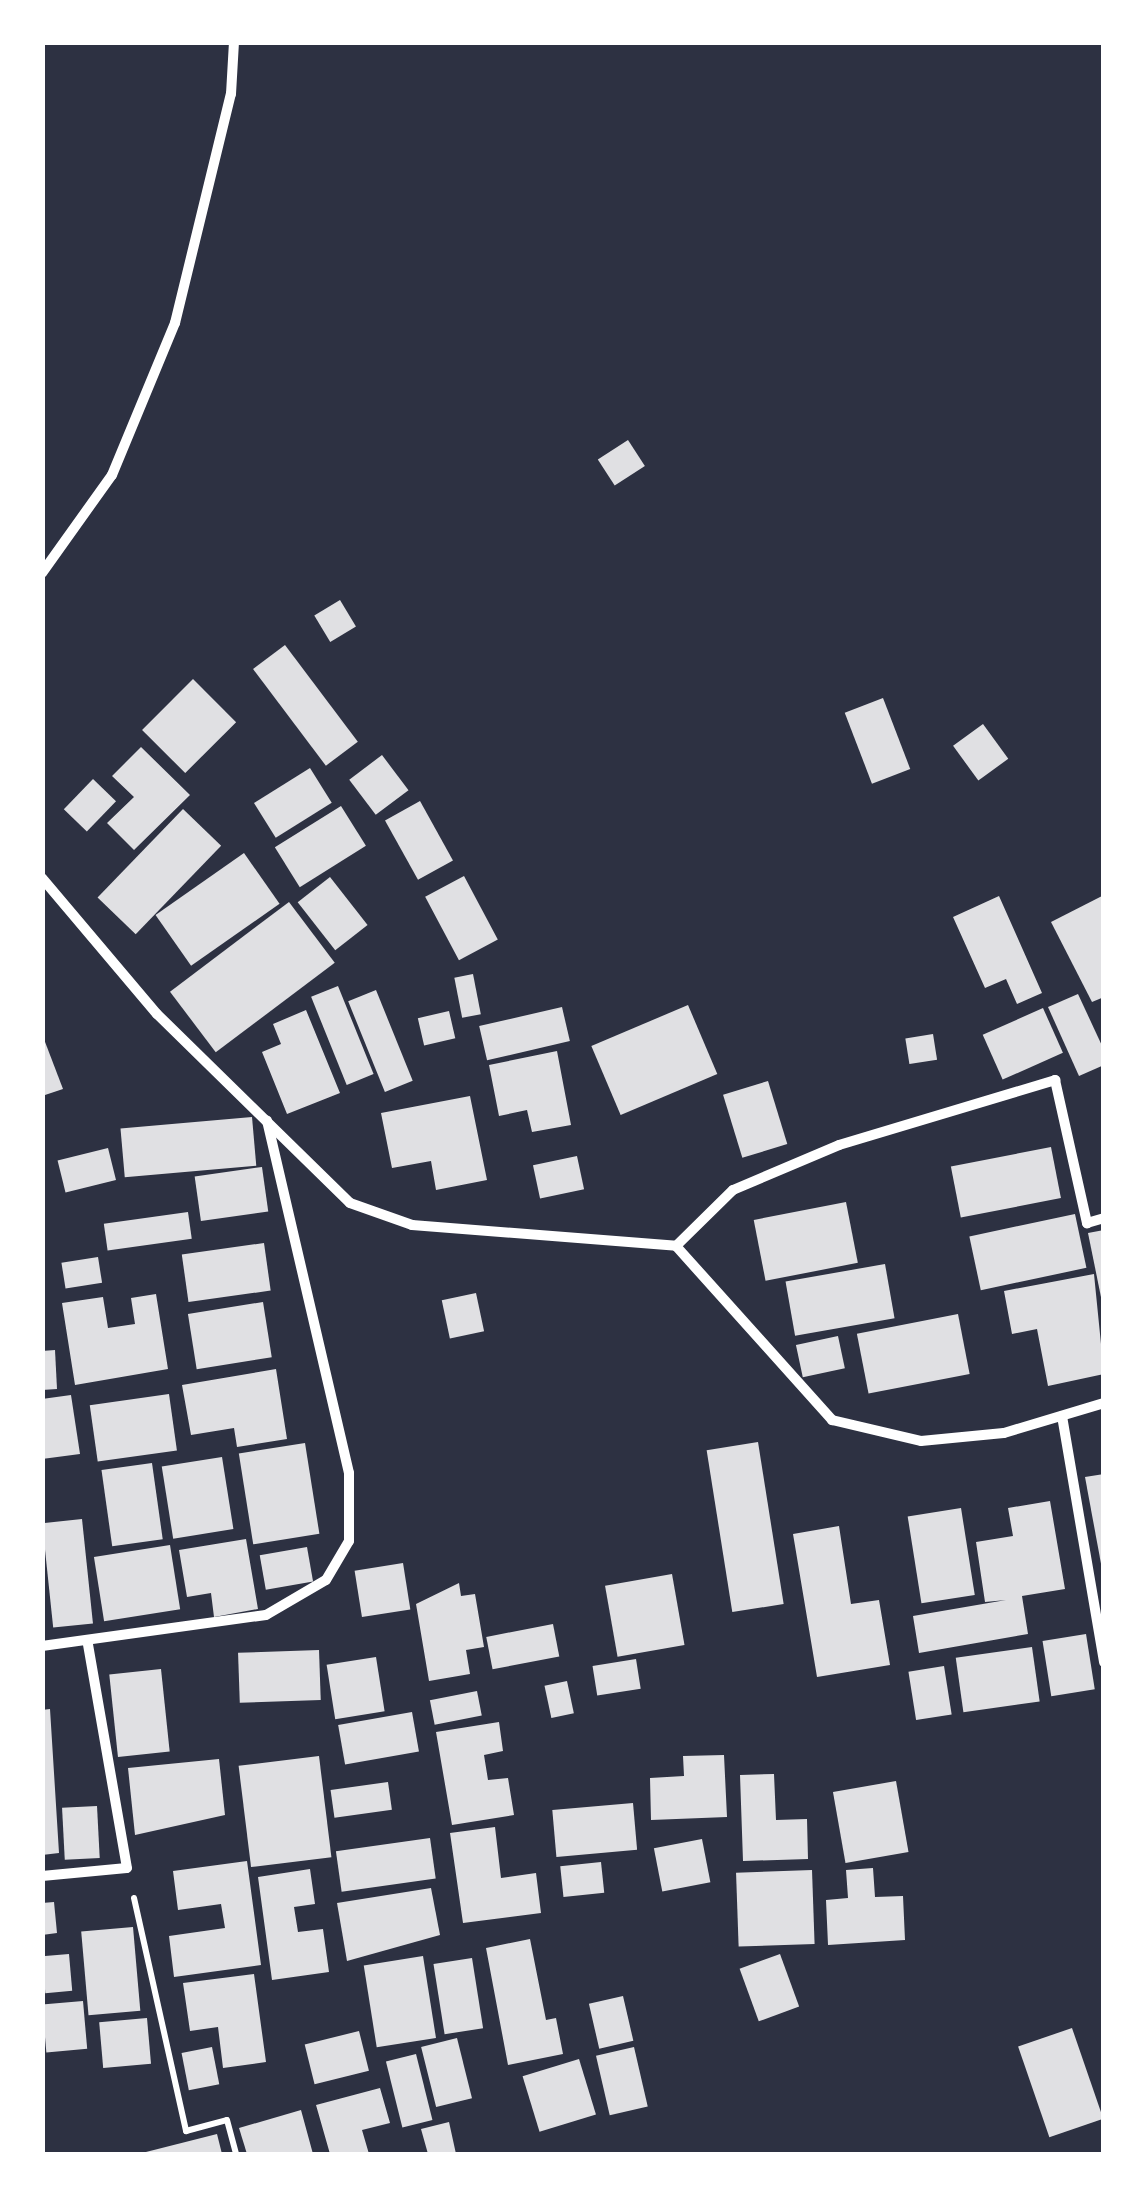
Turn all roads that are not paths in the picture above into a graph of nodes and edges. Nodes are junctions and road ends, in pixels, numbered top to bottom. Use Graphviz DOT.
graph roads {
  1 [pos="234,42"];
  2 [pos="42,573"];
  3 [pos="42,878"];
  4 [pos="267,1119"];
  5 [pos="1104,1218"];
  6 [pos="676,1246"];
  7 [pos="1104,1403"];
  8 [pos="1062,1416"];
  9 [pos="88,1644"];
  10 [pos="42,1646"];
  11 [pos="1104,1662"];
  12 [pos="42,1876"];
  1 -- 2 [label="street"];
  3 -- 4 [label="street"];
  4 -- 6 [label="street"];
  4 -- 9 [label="street"];
  5 -- 6 [label="street"];
  6 -- 8 [label="street"];
  7 -- 8 [label="street"];
  8 -- 11 [label="street"];
  9 -- 10 [label="street"];
  9 -- 12 [label="street"];
}
